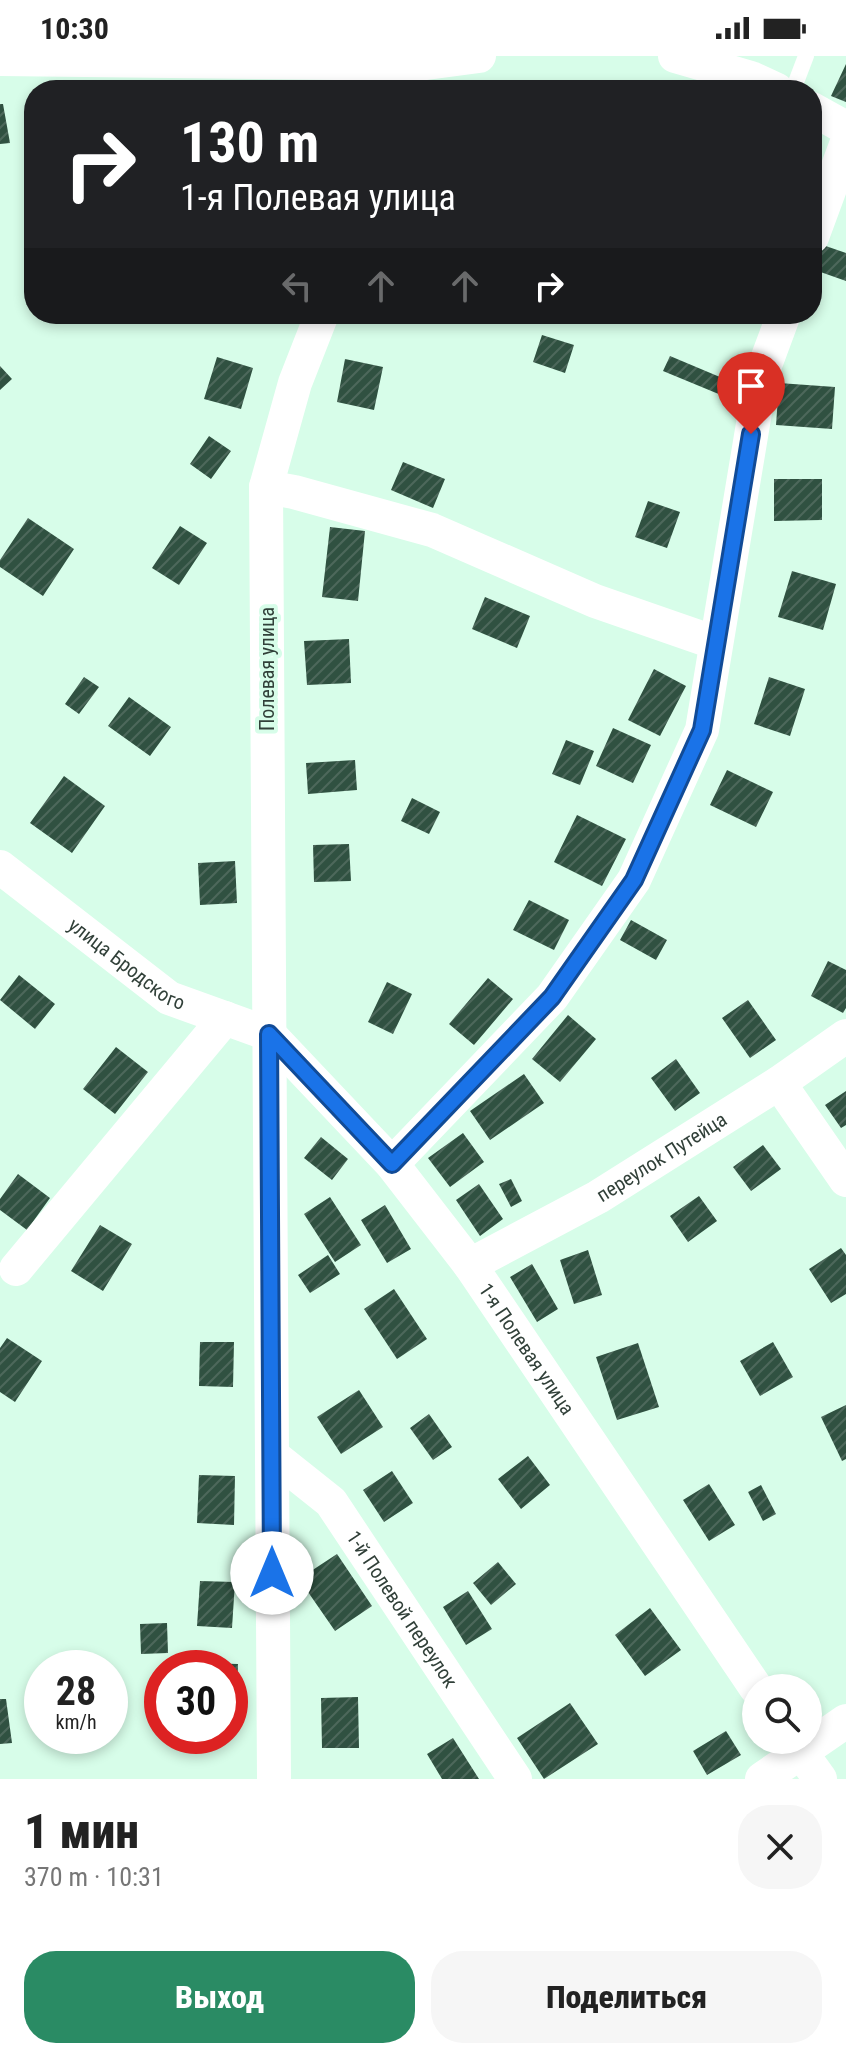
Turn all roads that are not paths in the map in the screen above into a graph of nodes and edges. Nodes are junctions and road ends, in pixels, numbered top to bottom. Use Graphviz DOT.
graph roads {
  1 [pos="479,56"];
  2 [pos="675,56"];
  3 [pos="806,56"];
  4 [pos="0,59"];
  5 [pos="414,77"];
  6 [pos="755,80"];
  7 [pos="797,80"];
  8 [pos="822,115"];
  9 [pos="846,128"];
  10 [pos="846,145"];
  11 [pos="822,210"];
  12 [pos="318,324"];
  13 [pos="780,324"];
  14 [pos="266,487"];
  15 [pos="716,643"];
  16 [pos="0,867"];
  17 [pos="225,1018"];
  18 [pos="269,1034"];
  19 [pos="846,1036"];
  20 [pos="779,1083"];
  21 [pos="392,1164"];
  22 [pos="846,1180"];
  23 [pos="470,1265"];
  24 [pos="5,1273"];
  25 [pos="272,1455"];
  26 [pos="747,1674"];
  27 [pos="846,1721"];
  28 [pos="822,1733"];
  29 [pos="788,1754"];
  30 [pos="802,1754"];
  31 [pos="274,1779"];
  32 [pos="515,1779"];
  33 [pos="762,1779"];
  34 [pos="820,1779"];
  1 -- 5 [label="street"];
  2 -- 6 [label="street"];
  3 -- 7 [label="lane"];
  4 -- 5 [label="street"];
  8 -- 9 [label="street"];
  10 -- 11 [label="street"];
  12 -- 14 [label="street, Полевая улица"];
  13 -- 15 [label="street"];
  14 -- 15 [label="street"];
  14 -- 18 [label="street, Полевая улица"];
  15 -- 21 [label="street"];
  16 -- 17 [label="street, улица Бродского"];
  17 -- 18 [label="street, улица Бродского"];
  17 -- 24 [label="street"];
  18 -- 21 [label="street, 1-я Полевая улица"];
  18 -- 25 [label="street, Полевая улица"];
  19 -- 20 [label="street, переулок Путейца"];
  20 -- 22 [label="street"];
  20 -- 23 [label="street, переулок Путейца"];
  21 -- 23 [label="street, 1-я Полевая улица"];
  23 -- 26 [label="street, 1-я Полевая улица"];
  25 -- 31 [label="street, Полевая улица"];
  25 -- 32 [label="street, 1-й Полевой переулок"];
  27 -- 28 [label="street"];
  29 -- 33 [label="street"];
  30 -- 34 [label="street"];
}
